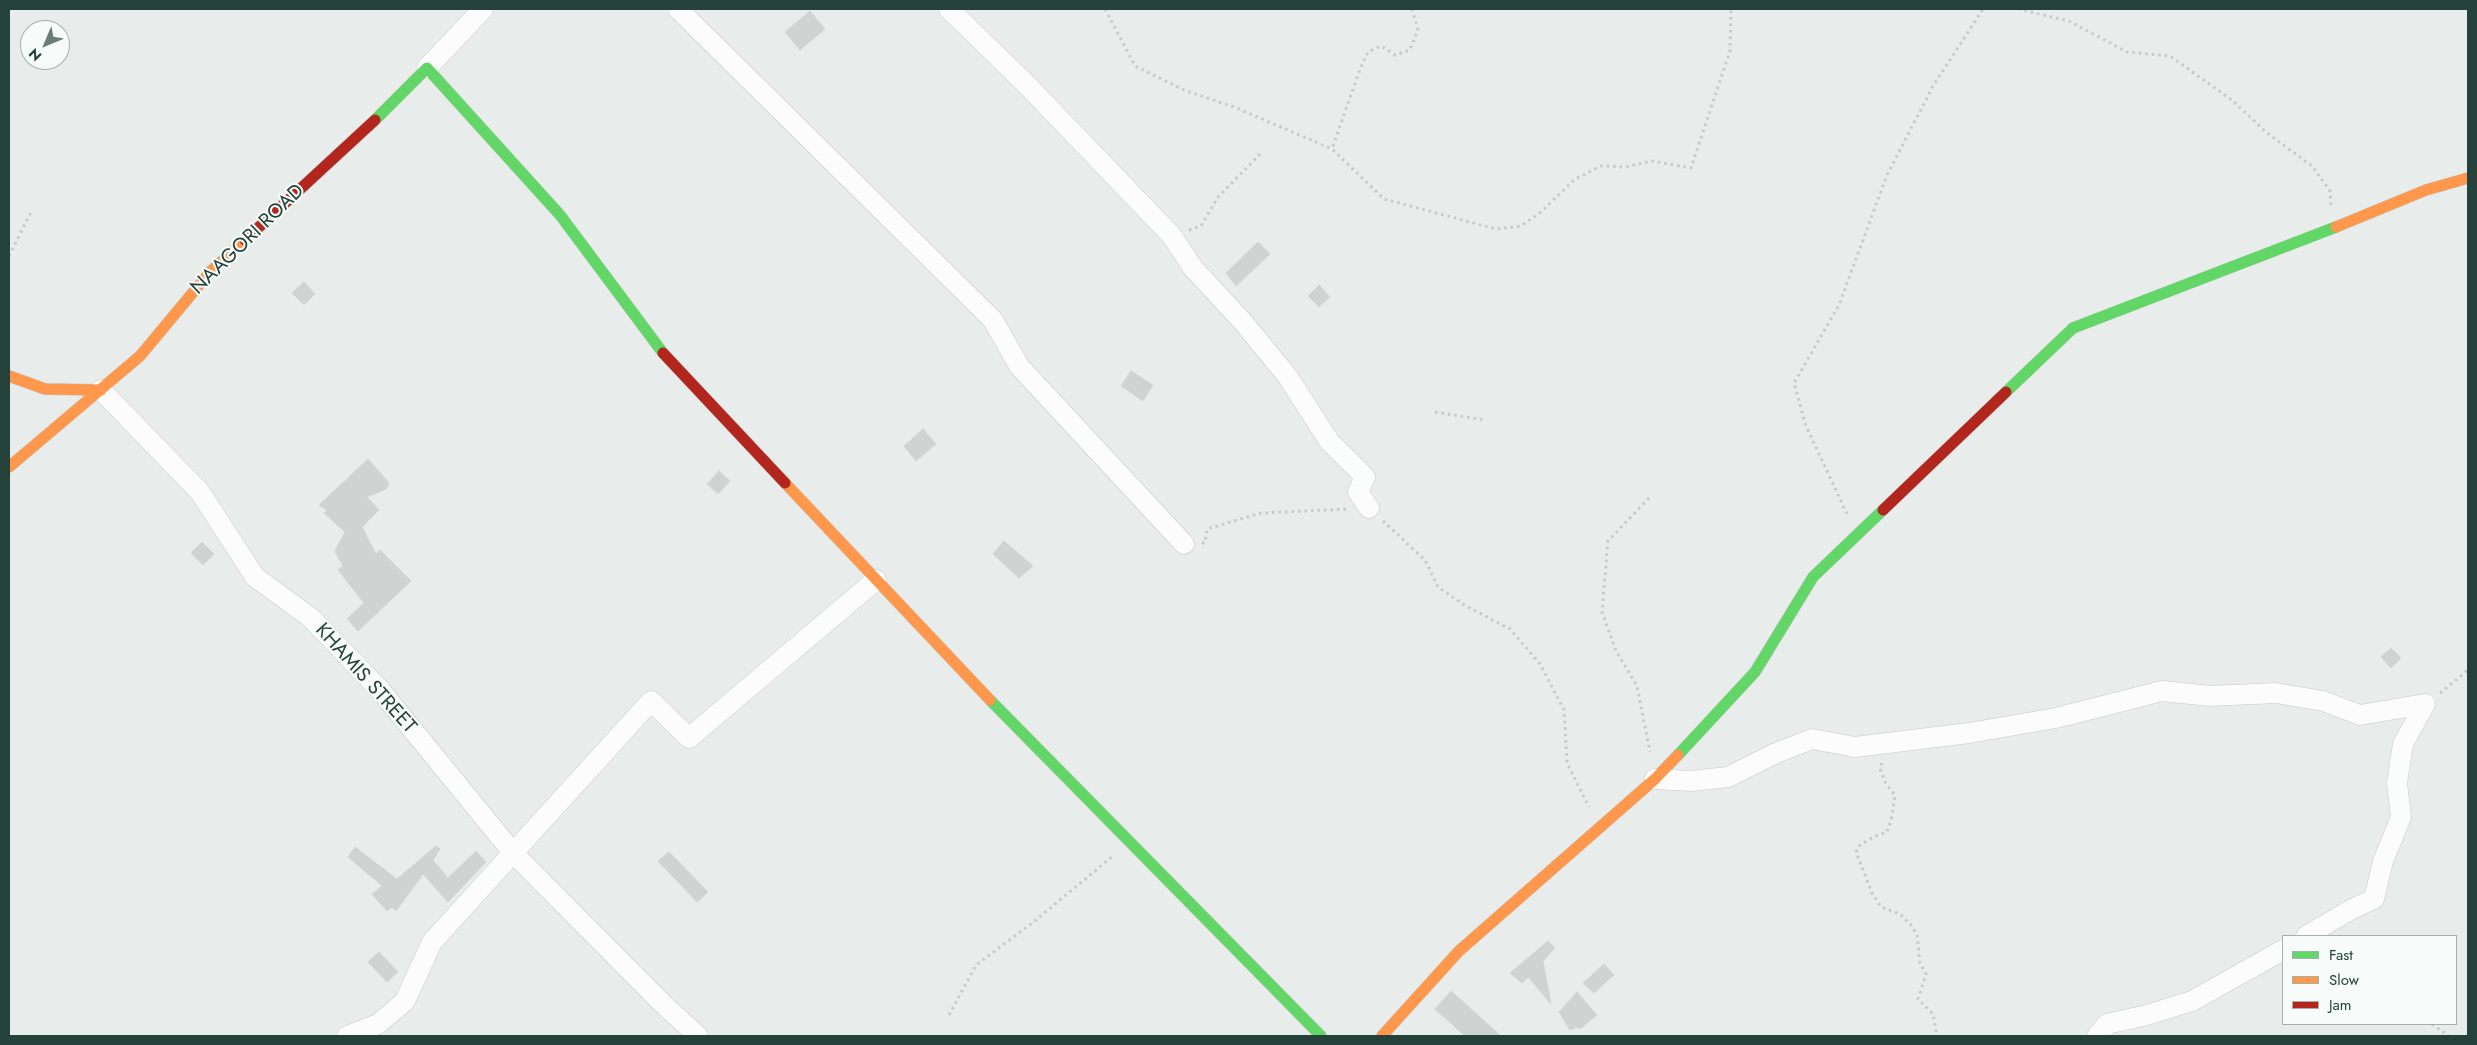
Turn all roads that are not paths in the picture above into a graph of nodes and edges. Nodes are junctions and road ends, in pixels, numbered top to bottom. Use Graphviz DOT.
graph roads {
  1 [pos="483,9"];
  2 [pos="678,9"];
  3 [pos="949,9"];
  4 [pos="427,68"];
  5 [pos="2468,178"];
  6 [pos="9,376"];
  7 [pos="101,390"];
  8 [pos="9,467"];
  9 [pos="1369,508"];
  10 [pos="1184,544"];
  11 [pos="876,580"];
  12 [pos="1655,779"];
  13 [pos="514,854"];
  14 [pos="2308,935"];
  15 [pos="2282,951"];
  16 [pos="347,1036"];
  17 [pos="698,1036"];
  18 [pos="1321,1036"];
  19 [pos="1382,1036"];
  20 [pos="2097,1036"];
  1 -- 4 [label="street, NAAGORI ROAD"];
  2 -- 10 [label="street"];
  3 -- 9 [label="street"];
  4 -- 7 [label="street, NAAGORI ROAD"];
  4 -- 11 [label="street"];
  5 -- 12 [label="street"];
  6 -- 7 [label="street"];
  7 -- 8 [label="street, NAAGORI ROAD"];
  7 -- 13 [label="street, KHAMIS STREET"];
  11 -- 13 [label="street"];
  11 -- 18 [label="street"];
  12 -- 14 [label="street"];
  12 -- 19 [label="street"];
  13 -- 16 [label="street"];
  13 -- 17 [label="street, KHAMIS STREET"];
  15 -- 20 [label="street"];
}
